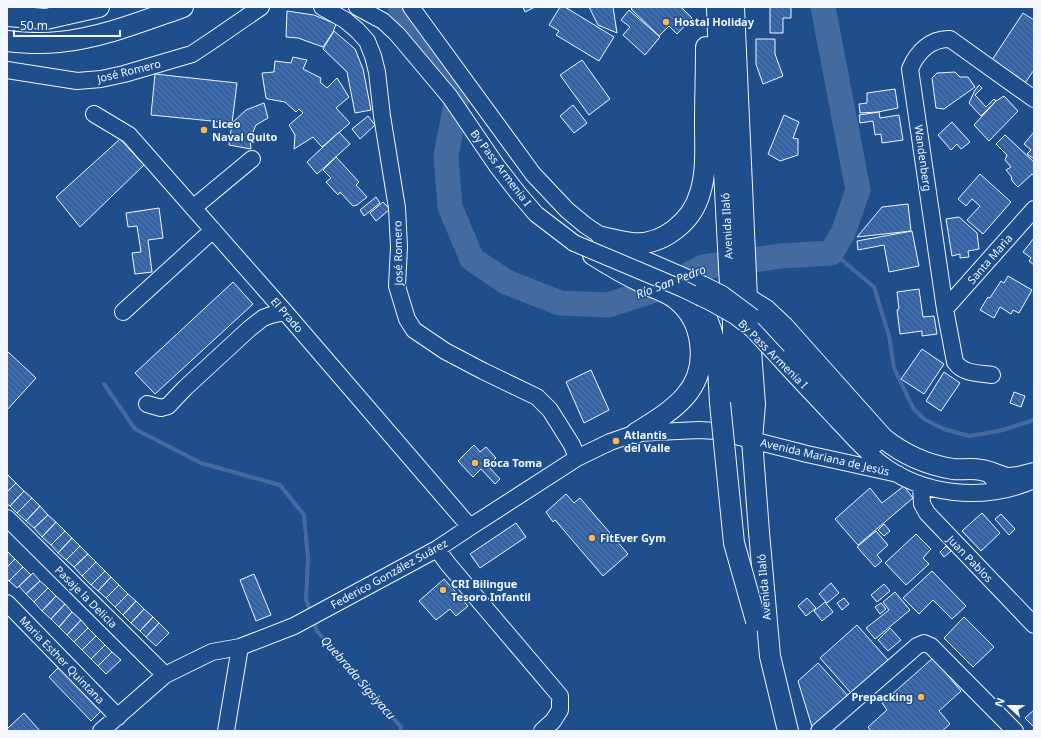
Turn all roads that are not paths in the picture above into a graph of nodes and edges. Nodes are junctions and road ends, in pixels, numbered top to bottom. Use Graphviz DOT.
graph roads {
  1 [pos="99,7"];
  2 [pos="183,7"];
  3 [pos="261,7"];
  4 [pos="322,7"];
  5 [pos="357,7"];
  6 [pos="707,7"];
  7 [pos="717,7"];
  8 [pos="734,7"];
  9 [pos="413,10"];
  10 [pos="7,16"];
  11 [pos="7,41"];
  12 [pos="7,70"];
  13 [pos="1034,99"];
  14 [pos="94,114"];
  15 [pos="252,160"];
  16 [pos="193,208"];
  17 [pos="1034,208"];
  18 [pos="735,216"];
  19 [pos="213,230"];
  20 [pos="602,237"];
  21 [pos="574,243"];
  22 [pos="683,288"];
  23 [pos="741,290"];
  24 [pos="945,309"];
  25 [pos="123,312"];
  26 [pos="285,312"];
  27 [pos="992,375"];
  28 [pos="146,404"];
  29 [pos="636,433"];
  30 [pos="752,440"];
  31 [pos="868,445"];
  32 [pos="577,458"];
  33 [pos="898,474"];
  34 [pos="1004,477"];
  35 [pos="1033,481"];
  36 [pos="921,485"];
  37 [pos="7,518"];
  38 [pos="470,527"];
  39 [pos="437,549"];
  40 [pos="7,603"];
  41 [pos="1034,625"];
  42 [pos="240,647"];
  43 [pos="770,656"];
  44 [pos="165,675"];
  45 [pos="118,717"];
  46 [pos="102,731"];
  47 [pos="226,731"];
  48 [pos="542,731"];
  49 [pos="788,731"];
  50 [pos="819,731"];
  51 [pos="1015,731"];
  1 -- 10 [label="main road"];
  2 -- 11 [label="main road"];
  3 -- 12 [label="street, José Romero"];
  4 -- 32 [label="street, José Romero"];
  5 -- 21 [label="street, By Pass Armenia I"];
  6 -- 20 [label="main road"];
  7 -- 18 [label="main road, Avenida Ilaló"];
  8 -- 18 [label="main road, Avenida Ilaló"];
  9 -- 20 [label="street, By Pass Armenia I"];
  13 -- 24 [label="street, Wandenberg"];
  14 -- 16 [label="street, El Prado"];
  15 -- 16 [label="street"];
  16 -- 19 [label="street, El Prado"];
  17 -- 24 [label="street, Santa Marìa"];
  18 -- 23 [label="main road, Avenida Ilaló"];
  19 -- 25 [label="street"];
  19 -- 26 [label="street, El Prado"];
  20 -- 31 [label="street, By Pass Armenia I, bridge"];
  21 -- 22 [label="street, By Pass Armenia I, bridge"];
  21 -- 29 [label="main road, bridge"];
  22 -- 31 [label="street, By Pass Armenia I, bridge"];
  22 -- 43 [label="main road, bridge"];
  23 -- 30 [label="main road, Avenida Ilaló"];
  23 -- 34 [label="main road"];
  24 -- 27 [label="street, Wandenberg"];
  26 -- 28 [label="street"];
  26 -- 38 [label="street, El Prado"];
  29 -- 30 [label="street, Federico González Suárez"];
  29 -- 32 [label="street, Federico González Suárez"];
  30 -- 33 [label="street, Avenida Mariana de Jesús"];
  30 -- 43 [label="main road, Avenida Ilaló"];
  31 -- 33 [label="street, By Pass Armenia I"];
  31 -- 34 [label="street, By Pass Armenia I"];
  32 -- 38 [label="street, Federico González Suárez"];
  33 -- 36 [label="street, By Pass Armenia I"];
  34 -- 35 [label="street, By Pass Armenia I"];
  35 -- 36 [label="street, By Pass Armenia I"];
  36 -- 41 [label="street, Juan Pablos"];
  37 -- 44 [label="street, Pasaje la Delicia"];
  38 -- 39 [label="street, Federico González Suárez"];
  39 -- 42 [label="street, Federico González Suárez"];
  39 -- 48 [label="street"];
  40 -- 45 [label="street, Maria Esther Quintana"];
  42 -- 44 [label="street, Federico González Suárez"];
  42 -- 47 [label="street"];
  43 -- 49 [label="main road, Avenida Ilaló"];
  44 -- 45 [label="street, Federico González Suárez"];
  45 -- 46 [label="street, Federico González Suárez"];
  50 -- 51 [label="street"];
}
